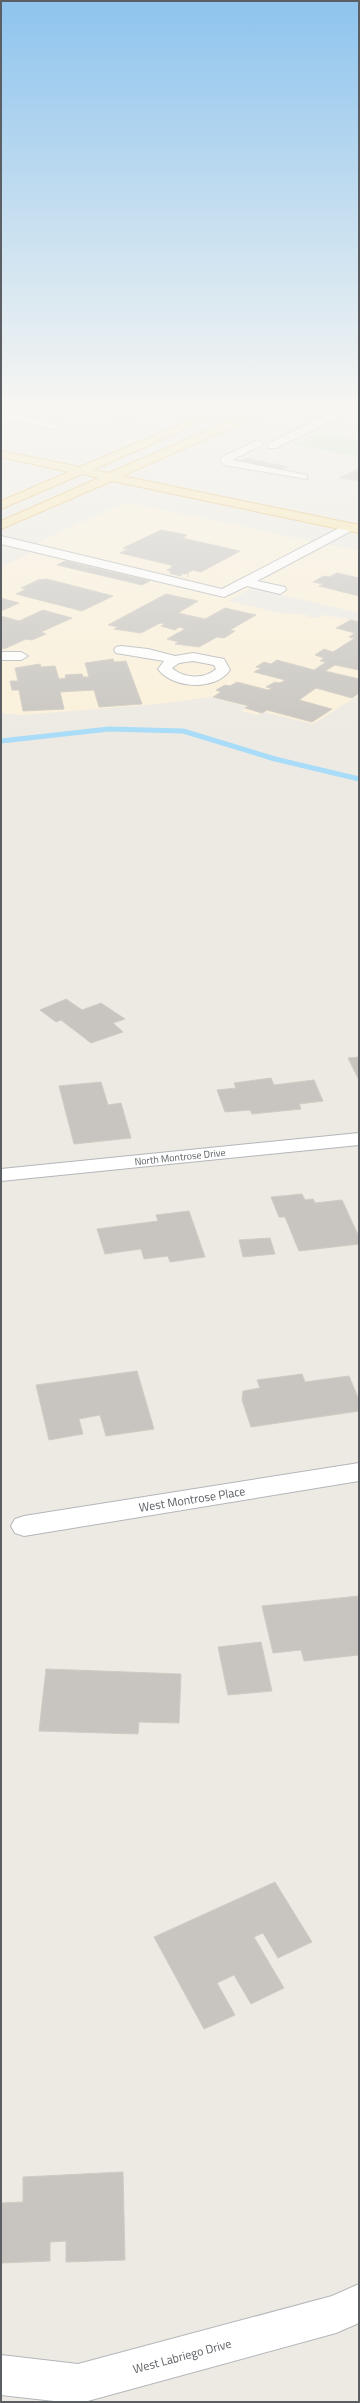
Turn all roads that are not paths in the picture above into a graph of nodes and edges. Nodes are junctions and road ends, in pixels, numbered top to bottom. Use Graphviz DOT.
graph roads {
  1 [pos="21,516"];
  2 [pos="297,516"];
  3 [pos="1,525"];
  4 [pos="354,528"];
  5 [pos="1,540"];
  6 [pos="96,555"];
  7 [pos="171,568"];
  8 [pos="189,572"];
  9 [pos="212,577"];
  10 [pos="245,582"];
  11 [pos="280,590"];
  12 [pos="121,650"];
  13 [pos="1,656"];
  14 [pos="21,656"];
  15 [pos="175,660"];
  16 [pos="359,1139"];
  17 [pos="1,1175"];
  18 [pos="359,1472"];
  19 [pos="24,1526"];
  20 [pos="359,2303"];
  21 [pos="1,2375"];
  1 -- 3 [label="main road"];
  2 -- 4 [label="main road"];
  4 -- 10 [label="street"];
  5 -- 10 [label="street"];
  6 -- 7 [label="street"];
  8 -- 9 [label="street"];
  10 -- 11 [label="street"];
  12 -- 15 [label="street"];
  13 -- 14 [label="street"];
  16 -- 17 [label="street, North Montrose Drive"];
  18 -- 19 [label="street, West Montrose Place"];
  20 -- 21 [label="street, West Labriego Drive"];
}
